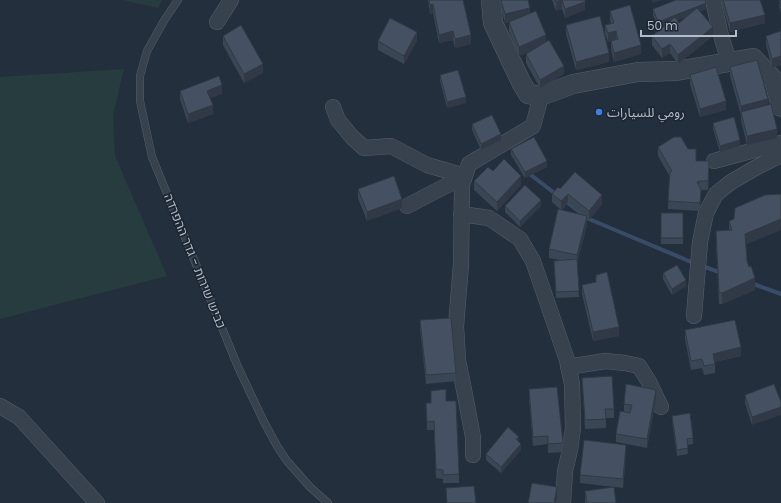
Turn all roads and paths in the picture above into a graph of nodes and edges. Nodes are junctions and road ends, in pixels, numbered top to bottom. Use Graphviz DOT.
graph roads {
  1 [pos="178,0"];
  2 [pos="230,0"];
  3 [pos="491,0"];
  4 [pos="713,0"];
  5 [pos="218,22"];
  6 [pos="729,62"];
  7 [pos="541,96"];
  8 [pos="781,107"];
  9 [pos="333,108"];
  10 [pos="781,143"];
  11 [pos="781,155"];
  12 [pos="714,161"];
  13 [pos="465,176"];
  14 [pos="407,206"];
  15 [pos="461,214"];
  16 [pos="694,316"];
  17 [pos="568,367"];
  18 [pos="0,406"];
  19 [pos="662,407"];
  20 [pos="474,455"];
  21 [pos="97,503"];
  22 [pos="328,503"];
  23 [pos="563,503"];
  1 -- 22 [label="lane, כביש שירות - גדר ההפרדה"];
  2 -- 5 [label="street"];
  3 -- 7 [label="street"];
  4 -- 6 [label="street"];
  6 -- 7 [label="street"];
  6 -- 8 [label="street"];
  7 -- 13 [label="street"];
  9 -- 13 [label="street"];
  10 -- 12 [label="street"];
  11 -- 16 [label="street"];
  13 -- 14 [label="street"];
  13 -- 15 [label="street"];
  15 -- 17 [label="street"];
  15 -- 20 [label="street"];
  17 -- 19 [label="street"];
  17 -- 23 [label="street"];
  18 -- 21 [label="street"];
}
